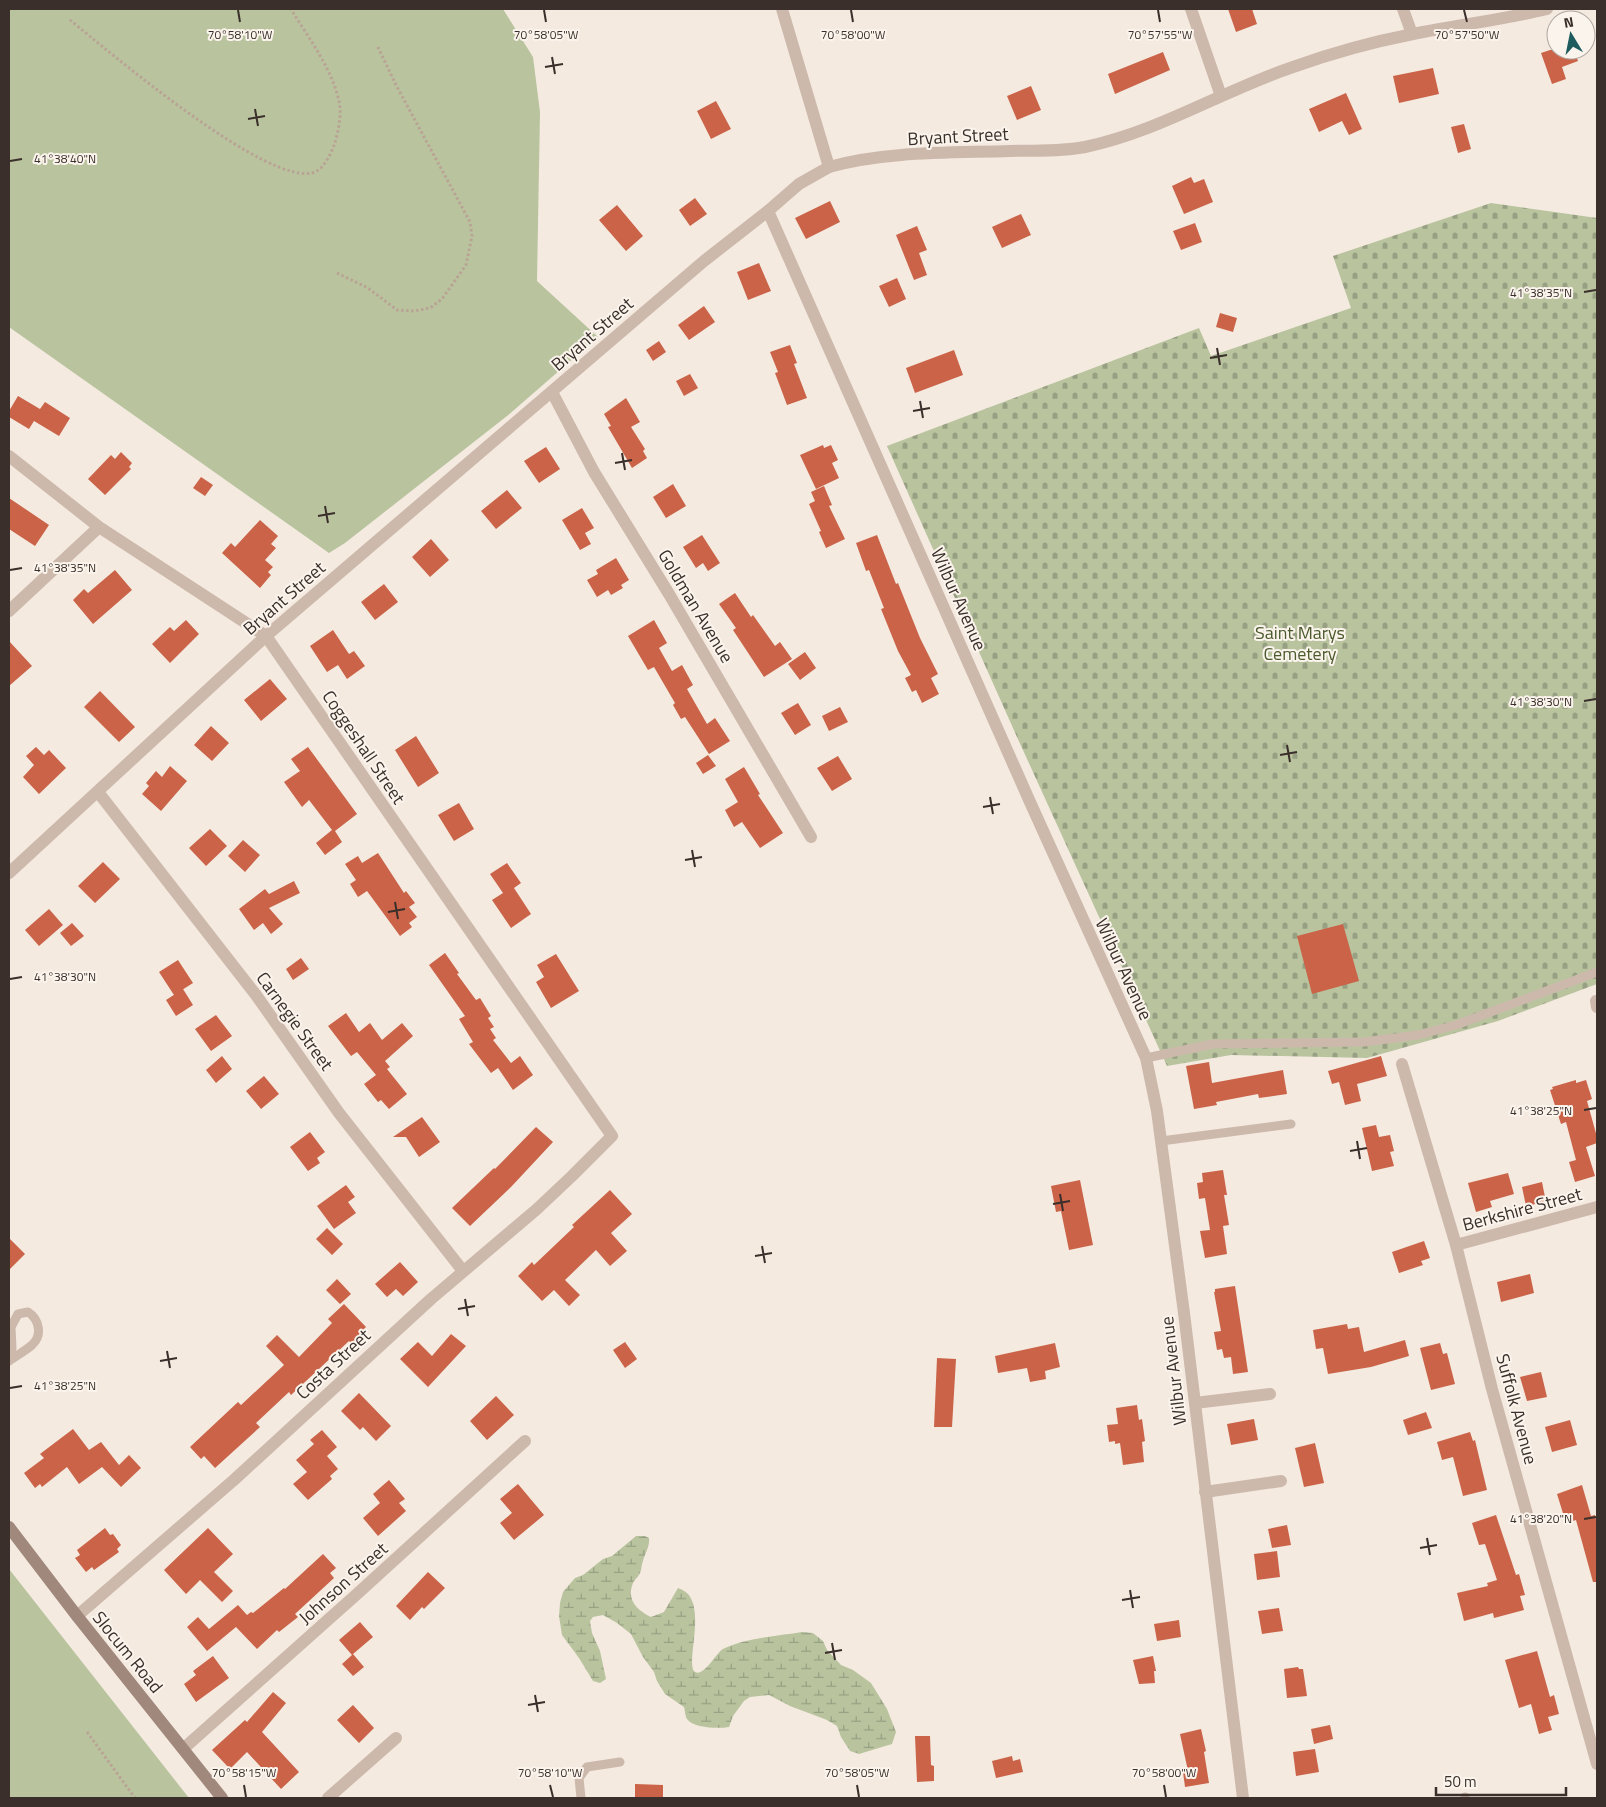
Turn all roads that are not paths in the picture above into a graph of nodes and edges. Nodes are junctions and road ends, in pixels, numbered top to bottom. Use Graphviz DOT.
graph roads {
  1 [pos="782,9"];
  2 [pos="1191,9"];
  3 [pos="1403,9"];
  4 [pos="1547,9"];
  5 [pos="1412,34"];
  6 [pos="1221,96"];
  7 [pos="829,167"];
  8 [pos="768,211"];
  9 [pos="552,392"];
  10 [pos="9,456"];
  11 [pos="99,527"];
  12 [pos="9,611"];
  13 [pos="266,636"];
  14 [pos="98,792"];
  15 [pos="811,837"];
  16 [pos="9,873"];
  17 [pos="1597,972"];
  18 [pos="1146,1058"];
  19 [pos="1402,1064"];
  20 [pos="1291,1124"];
  21 [pos="612,1136"];
  22 [pos="1161,1141"];
  23 [pos="1597,1207"];
  24 [pos="1456,1245"];
  25 [pos="463,1271"];
  26 [pos="9,1357"];
  27 [pos="9,1361"];
  28 [pos="1270,1394"];
  29 [pos="1195,1403"];
  30 [pos="525,1441"];
  31 [pos="1281,1480"];
  32 [pos="1205,1492"];
  33 [pos="9,1527"];
  34 [pos="77,1616"];
  35 [pos="396,1738"];
  36 [pos="183,1749"];
  37 [pos="620,1762"];
  38 [pos="1597,1764"];
  39 [pos="222,1798"];
  40 [pos="328,1798"];
  41 [pos="581,1798"];
  42 [pos="1243,1798"];
  1 -- 7 [label="street"];
  2 -- 6 [label="street"];
  3 -- 5 [label="street"];
  4 -- 5 [label="street, Bryant Street"];
  5 -- 6 [label="street, Bryant Street"];
  6 -- 7 [label="street, Bryant Street"];
  7 -- 8 [label="street, Bryant Street"];
  8 -- 9 [label="street, Bryant Street"];
  8 -- 18 [label="street, Wilbur Avenue"];
  9 -- 13 [label="street, Bryant Street"];
  9 -- 15 [label="street, Goldman Avenue"];
  10 -- 11 [label="street, Coggeshall Street"];
  11 -- 12 [label="street"];
  11 -- 13 [label="street, Coggeshall Street"];
  13 -- 14 [label="street, Bryant Street"];
  13 -- 21 [label="street, Coggeshall Street"];
  14 -- 16 [label="street, Bryant Street"];
  14 -- 25 [label="street, Carnegie Street"];
  17 -- 18 [label="lane"];
  18 -- 22 [label="street, Wilbur Avenue"];
  19 -- 24 [label="street, Suffolk Avenue"];
  20 -- 22 [label="lane"];
  21 -- 25 [label="street, Costa Street"];
  22 -- 29 [label="street, Wilbur Avenue"];
  23 -- 24 [label="street, Berkshire Street"];
  24 -- 38 [label="street, Suffolk Avenue"];
  25 -- 34 [label="street, Costa Street"];
  26 -- 27 [label="lane"];
  28 -- 29 [label="street"];
  29 -- 32 [label="street, Wilbur Avenue"];
  30 -- 36 [label="street, Johnson Street"];
  31 -- 32 [label="street"];
  32 -- 42 [label="street, Wilbur Avenue"];
  33 -- 34 [label="main road, Slocum Road"];
  34 -- 36 [label="main road, Slocum Road"];
  35 -- 40 [label="street"];
  36 -- 39 [label="main road, Slocum Road"];
  37 -- 41 [label="lane"];
}
